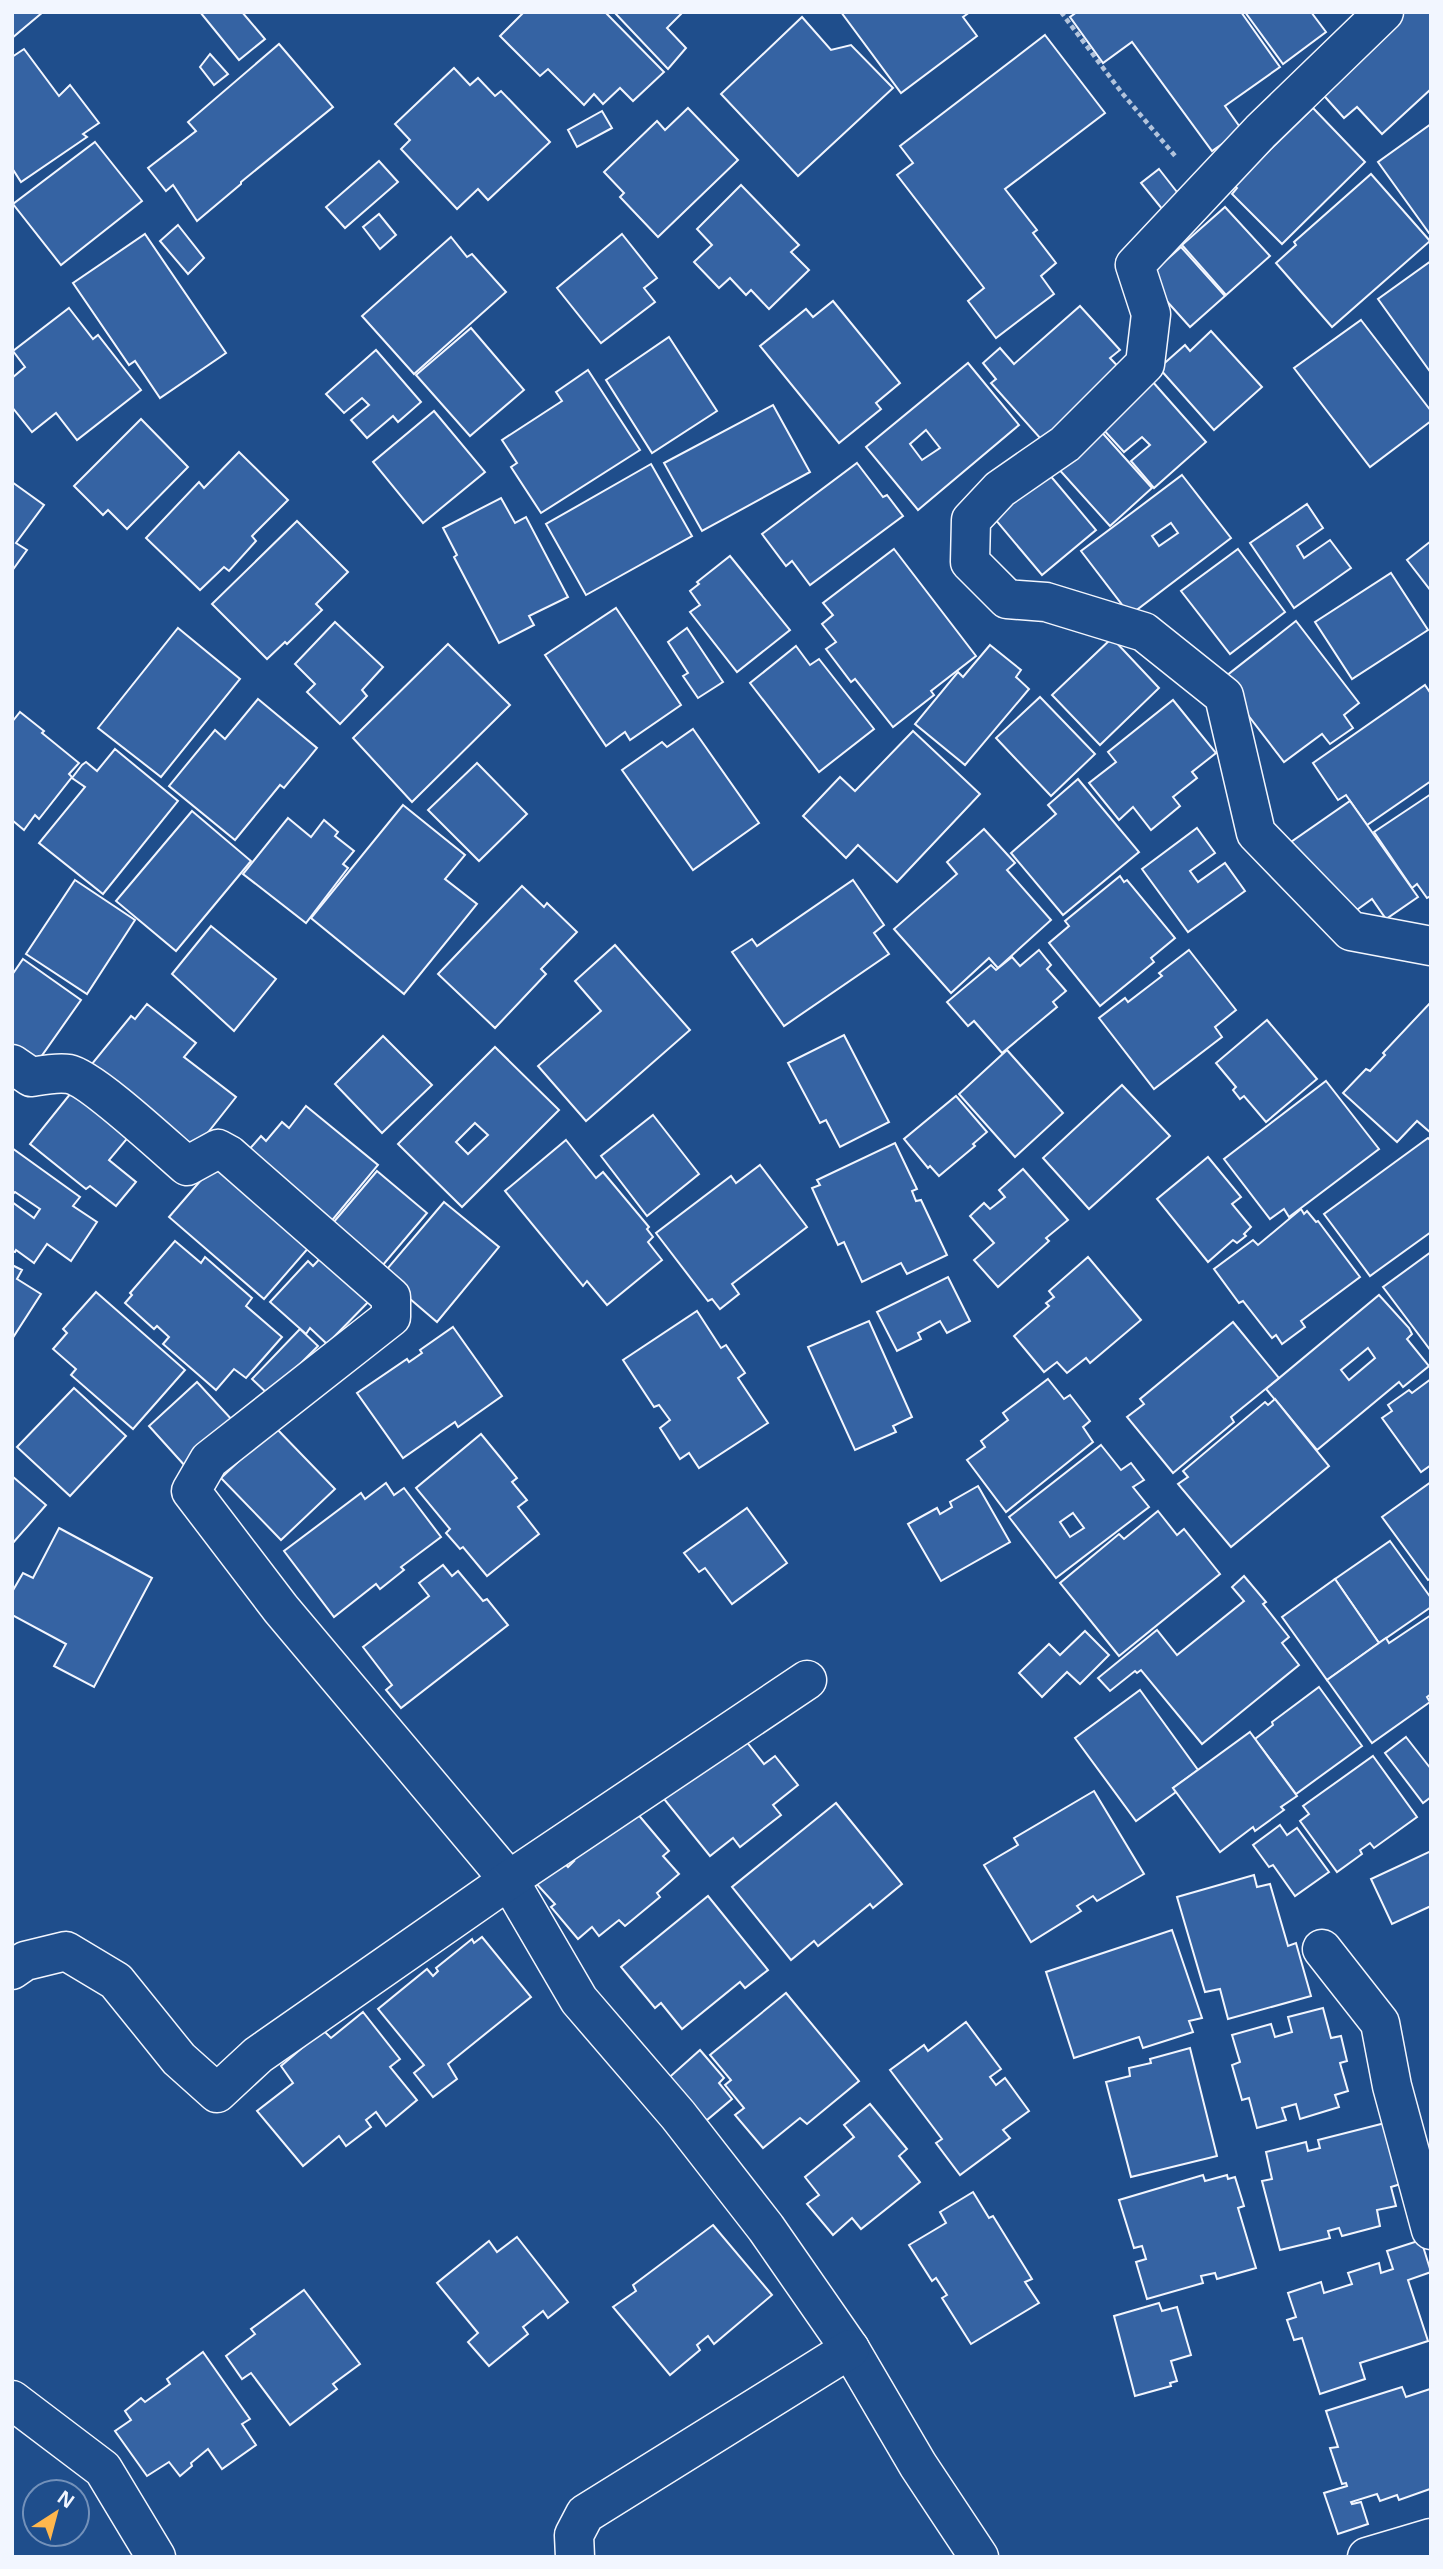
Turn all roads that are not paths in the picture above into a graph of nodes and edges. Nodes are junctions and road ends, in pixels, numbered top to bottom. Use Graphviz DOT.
graph roads {
  1 [pos="1384,12"];
  2 [pos="1431,946"];
  3 [pos="12,1064"];
  4 [pos="807,1680"];
  5 [pos="509,1880"];
  6 [pos="1322,1949"];
  7 [pos="12,1970"];
  8 [pos="1431,2230"];
  9 [pos="849,2349"];
  10 [pos="12,2400"];
  11 [pos="1431,2538"];
  12 [pos="156,2557"];
  13 [pos="575,2557"];
  14 [pos="979,2557"];
  15 [pos="1367,2557"];
  1 -- 2 [label="street"];
  3 -- 5 [label="street"];
  4 -- 5 [label="street"];
  5 -- 7 [label="street"];
  5 -- 9 [label="street"];
  6 -- 8 [label="street"];
  9 -- 13 [label="street"];
  9 -- 14 [label="street"];
  10 -- 12 [label="street"];
  11 -- 15 [label="street"];
}
